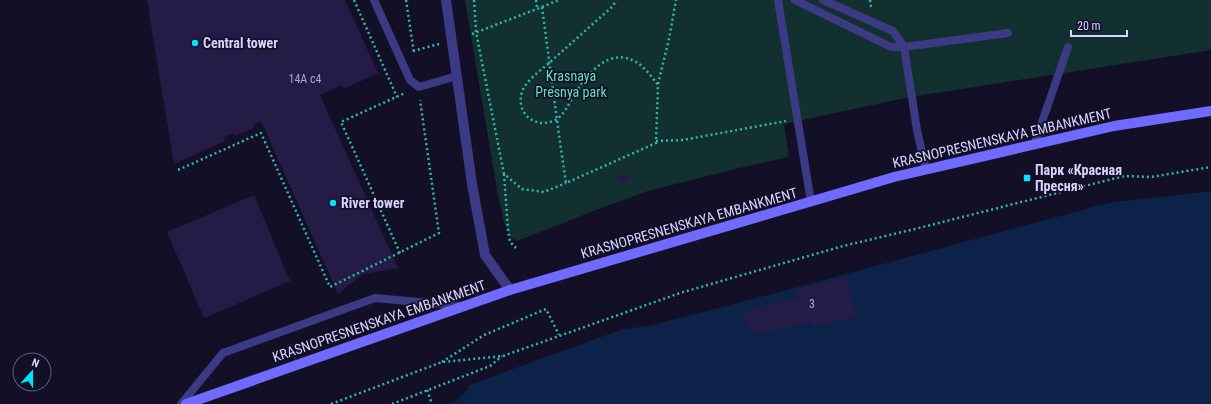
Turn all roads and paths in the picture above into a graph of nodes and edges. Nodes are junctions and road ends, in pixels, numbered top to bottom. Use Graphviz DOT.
graph roads {
  1 [pos="354,0"];
  2 [pos="374,0"];
  3 [pos="406,0"];
  4 [pos="446,0"];
  5 [pos="474,0"];
  6 [pos="536,0"];
  7 [pos="559,0"];
  8 [pos="616,0"];
  9 [pos="676,0"];
  10 [pos="778,0"];
  11 [pos="795,0"];
  12 [pos="823,0"];
  13 [pos="542,7"];
  14 [pos="537,8"];
  15 [pos="476,32"];
  16 [pos="1008,33"];
  17 [pos="472,34"];
  18 [pos="445,42"];
  19 [pos="904,47"];
  20 [pos="1068,47"];
  21 [pos="414,51"];
  22 [pos="414,58"];
  23 [pos="549,63"];
  24 [pos="457,76"];
  25 [pos="658,85"];
  26 [pos="419,87"];
  27 [pos="397,97"];
  28 [pos="1211,112"];
  29 [pos="556,119"];
  30 [pos="798,119"];
  31 [pos="656,141"];
  32 [pos="1034,145"];
  33 [pos="1211,167"];
  34 [pos="178,170"];
  35 [pos="926,170"];
  36 [pos="504,174"];
  37 [pos="566,183"];
  38 [pos="811,202"];
  39 [pos="516,248"];
  40 [pos="400,253"];
  41 [pos="510,290"];
  42 [pos="463,306"];
  43 [pos="559,335"];
  44 [pos="503,356"];
  45 [pos="442,362"];
  46 [pos="427,390"];
  47 [pos="181,404"];
  48 [pos="186,404"];
  49 [pos="331,404"];
  50 [pos="392,404"];
  51 [pos="432,404"];
  1 -- 27 [label="path"];
  2 -- 26 [label="lane"];
  3 -- 21 [label="path"];
  4 -- 24 [label="street"];
  5 -- 15 [label="path"];
  6 -- 14 [label="path"];
  7 -- 13 [label="path"];
  8 -- 23 [label="path"];
  9 -- 25 [label="path"];
  10 -- 30 [label="lane"];
  11 -- 19 [label="lane"];
  12 -- 19 [label="lane"];
  13 -- 14 [label="path"];
  13 -- 23 [label="path"];
  14 -- 15 [label="path"];
  15 -- 17 [label="path"];
  15 -- 36 [label="path"];
  16 -- 19 [label="lane"];
  18 -- 21 [label="path"];
  19 -- 35 [label="lane"];
  20 -- 32 [label="lane"];
  21 -- 22 [label="path"];
  23 -- 29 [label="path"];
  23 -- 29 [label="path"];
  24 -- 26 [label="lane"];
  24 -- 41 [label="street"];
  25 -- 29 [label="path"];
  25 -- 31 [label="path"];
  26 -- 27 [label="path"];
  26 -- 40 [label="path"];
  27 -- 40 [label="path"];
  28 -- 32 [label="main road, KRASNOPRESNENSKAYA EMBANKMENT"];
  29 -- 37 [label="path"];
  30 -- 31 [label="path"];
  30 -- 38 [label="lane"];
  31 -- 37 [label="path"];
  32 -- 35 [label="main road, KRASNOPRESNENSKAYA EMBANKMENT"];
  33 -- 43 [label="path"];
  34 -- 40 [label="path"];
  35 -- 38 [label="main road, KRASNOPRESNENSKAYA EMBANKMENT"];
  36 -- 37 [label="path"];
  36 -- 39 [label="path"];
  38 -- 41 [label="main road, KRASNOPRESNENSKAYA EMBANKMENT"];
  41 -- 42 [label="main road, KRASNOPRESNENSKAYA EMBANKMENT"];
  42 -- 47 [label="lane"];
  42 -- 48 [label="main road, KRASNOPRESNENSKAYA EMBANKMENT"];
  43 -- 44 [label="path"];
  43 -- 45 [label="path"];
  44 -- 45 [label="path"];
  44 -- 46 [label="path"];
  45 -- 49 [label="path"];
  46 -- 50 [label="path"];
  46 -- 51 [label="path"];
}
